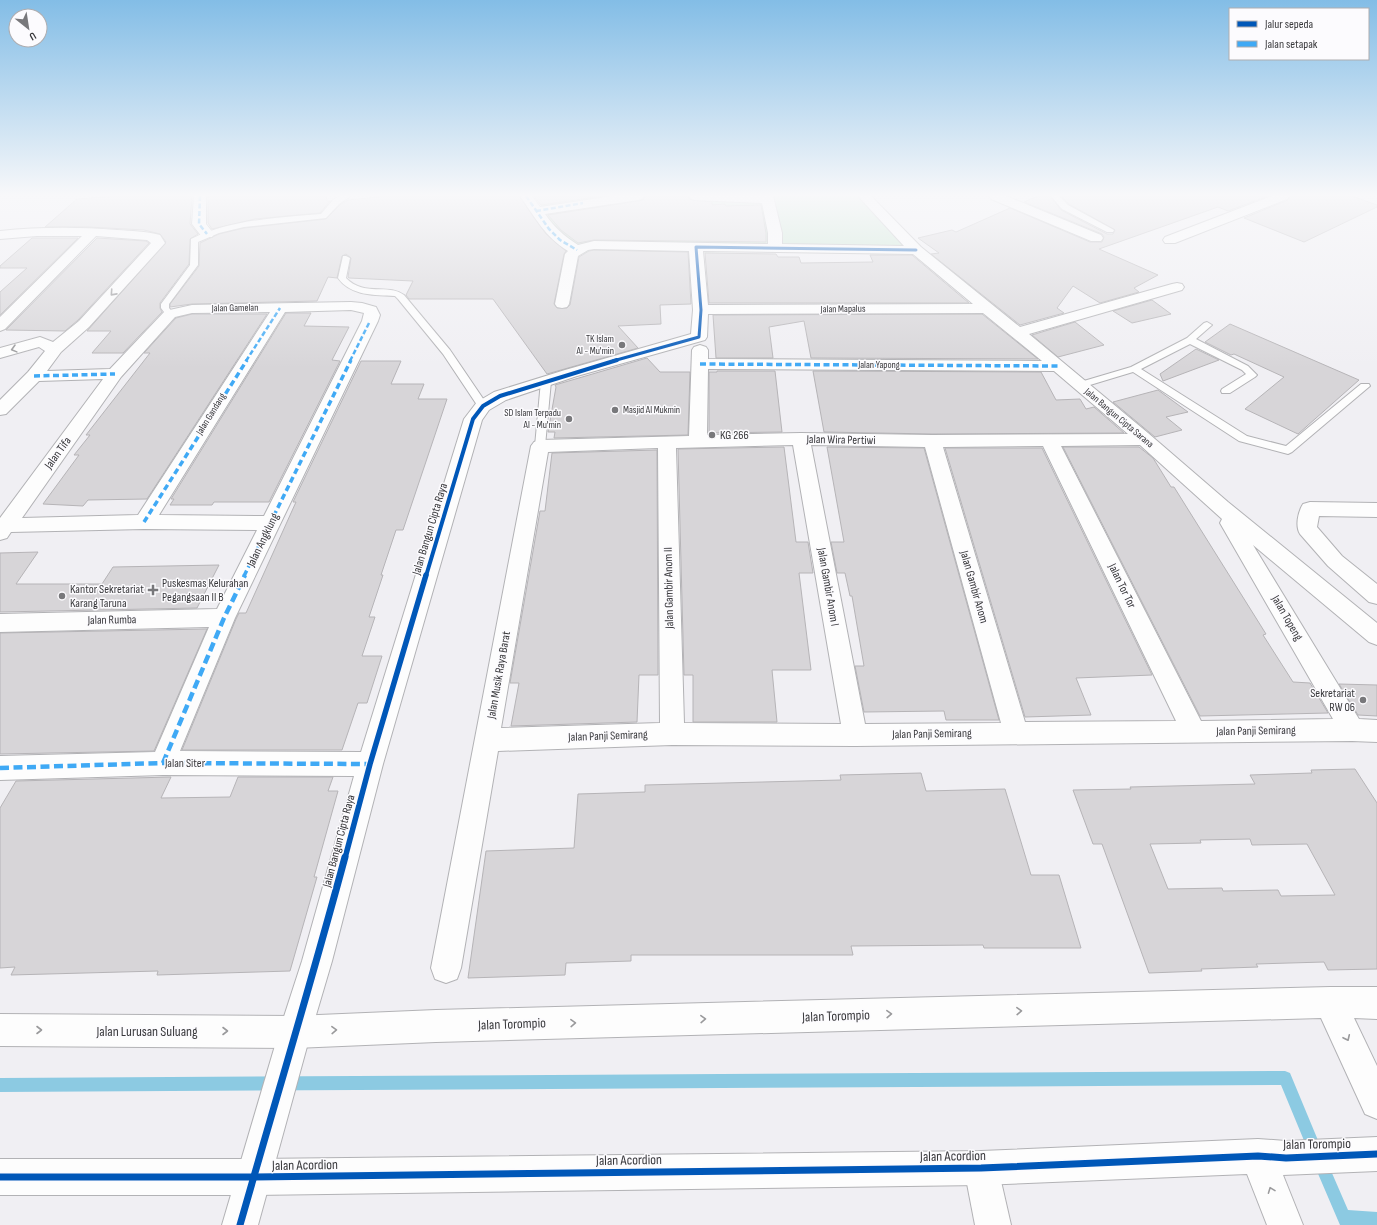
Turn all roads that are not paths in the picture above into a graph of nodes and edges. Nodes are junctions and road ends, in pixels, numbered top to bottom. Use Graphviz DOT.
graph roads {
  1 [pos="75,253"];
  2 [pos="149,253"];
  3 [pos="194,253"];
  4 [pos="573,253"];
  5 [pos="696,253"];
  6 [pos="920,253"];
  7 [pos="346,258"];
  8 [pos="1177,287"];
  9 [pos="562,304"];
  10 [pos="280,308"];
  11 [pos="985,308"];
  12 [pos="701,310"];
  13 [pos="170,314"];
  14 [pos="370,320"];
  15 [pos="1208,325"];
  16 [pos="11,326"];
  17 [pos="1016,333"];
  18 [pos="699,337"];
  19 [pos="1190,340"];
  20 [pos="48,346"];
  21 [pos="0,353"];
  22 [pos="700,364"];
  23 [pos="1058,366"];
  24 [pos="1134,369"];
  25 [pos="115,374"];
  26 [pos="34,376"];
  27 [pos="546,381"];
  28 [pos="1080,385"];
  29 [pos="1366,386"];
  30 [pos="1226,391"];
  31 [pos="483,406"];
  32 [pos="0,410"];
  33 [pos="1142,437"];
  34 [pos="801,440"];
  35 [pos="1049,440"];
  36 [pos="698,441"];
  37 [pos="667,442"];
  38 [pos="932,442"];
  39 [pos="540,446"];
  40 [pos="1221,508"];
  41 [pos="1377,510"];
  42 [pos="144,522"];
  43 [pos="271,523"];
  44 [pos="3,529"];
  45 [pos="1377,596"];
  46 [pos="224,618"];
  47 [pos="0,623"];
  48 [pos="1377,636"];
  49 [pos="1352,730"];
  50 [pos="1377,731"];
  51 [pos="1194,732"];
  52 [pos="1016,733"];
  53 [pos="672,734"];
  54 [pos="855,735"];
  55 [pos="488,740"];
  56 [pos="163,763"];
  57 [pos="370,764"];
  58 [pos="0,768"];
  59 [pos="446,968"];
  60 [pos="1330,1002"];
  61 [pos="1377,1003"];
  62 [pos="0,1030"];
  63 [pos="292,1041"];
  64 [pos="1377,1102"];
  65 [pos="1375,1155"];
  66 [pos="1272,1157"];
  67 [pos="256,1167"];
  68 [pos="981,1168"];
  69 [pos="0,1177"];
  70 [pos="240,1225"];
  71 [pos="993,1225"];
  72 [pos="1285,1225"];
  1 -- 16 [label="street"];
  2 -- 20 [label="street, one-way"];
  3 -- 13 [label="lane"];
  4 -- 9 [label="street"];
  5 -- 12 [label="street"];
  6 -- 11 [label="street, Jalan Bangun Cipta Sarana"];
  7 -- 31 [label="lane"];
  8 -- 17 [label="street"];
  10 -- 13 [label="street, Jalan Gamelan"];
  10 -- 14 [label="street, Jalan Gamelan"];
  10 -- 42 [label="street, Jalan Gandang"];
  11 -- 12 [label="street, Jalan Mapalus"];
  11 -- 17 [label="street, Jalan Bangun Cipta Sarana"];
  12 -- 18 [label="street"];
  13 -- 25 [label="street"];
  14 -- 43 [label="street, Jalan Angklung"];
  15 -- 19 [label="lane"];
  16 -- 20 [label="street"];
  17 -- 23 [label="street, Jalan Bangun Cipta Sarana"];
  18 -- 22 [label="street"];
  18 -- 27 [label="street, Jalan Bangun Cipta Raya"];
  19 -- 24 [label="lane"];
  19 -- 30 [label="lane"];
  20 -- 21 [label="street, one-way"];
  20 -- 26 [label="street"];
  22 -- 23 [label="street, Jalan Yapong"];
  22 -- 36 [label="street"];
  23 -- 28 [label="street, Jalan Bangun Cipta Sarana"];
  24 -- 28 [label="lane"];
  24 -- 29 [label="lane"];
  25 -- 26 [label="street"];
  25 -- 44 [label="street, Jalan Tifa"];
  26 -- 32 [label="street"];
  27 -- 31 [label="street, Jalan Bangun Cipta Raya"];
  27 -- 39 [label="lane, Jalan Musik Raya Barat"];
  28 -- 33 [label="street, Jalan Bangun Cipta Sarana"];
  31 -- 57 [label="street, Jalan Bangun Cipta Raya"];
  33 -- 35 [label="street, Jalan Wira Pertiwi"];
  33 -- 40 [label="street, Jalan Bangun Cipta Sarana"];
  34 -- 36 [label="street, Jalan Wira Pertiwi"];
  34 -- 38 [label="street, Jalan Wira Pertiwi"];
  34 -- 54 [label="street, Jalan Gambir Anom I"];
  35 -- 38 [label="street, Jalan Wira Pertiwi"];
  35 -- 51 [label="street, Jalan Tor Tor"];
  36 -- 37 [label="street, Jalan Wira Pertiwi"];
  37 -- 39 [label="street, Jalan Wira Pertiwi"];
  37 -- 53 [label="street, Jalan Gambir Anom II"];
  38 -- 52 [label="street, Jalan Gambir Anom"];
  39 -- 55 [label="street, Jalan Musik Raya Barat"];
  40 -- 48 [label="street, Jalan Bangun Cipta Sarana"];
  40 -- 49 [label="street, Jalan Topeng"];
  41 -- 45 [label="street"];
  42 -- 43 [label="street"];
  42 -- 44 [label="street"];
  43 -- 46 [label="street, Jalan Angklung"];
  46 -- 47 [label="street, Jalan Rumba"];
  46 -- 56 [label="street, Jalan Angklung"];
  49 -- 50 [label="street, Jalan Panji Semirang"];
  49 -- 51 [label="street, Jalan Panji Semirang"];
  51 -- 52 [label="street, Jalan Panji Semirang"];
  52 -- 54 [label="street, Jalan Panji Semirang"];
  53 -- 54 [label="street, Jalan Panji Semirang"];
  53 -- 55 [label="street, Jalan Panji Semirang"];
  55 -- 59 [label="street, Jalan Musik Raya Barat"];
  56 -- 57 [label="street, Jalan Siter"];
  56 -- 58 [label="street, Jalan Siter"];
  57 -- 63 [label="street, Jalan Bangun Cipta Raya"];
  60 -- 61 [label="street, Jalan Torompio"];
  63 -- 60 [label="street, Jalan Torompio, one-way"];
  60 -- 64 [label="street, one-way"];
  62 -- 63 [label="street, Jalan Lurusan Suluang, one-way"];
  63 -- 67 [label="street, Jalan Bangun Cipta Raya"];
  65 -- 66 [label="street, Jalan Torompio"];
  66 -- 68 [label="street, Jalan Acordion"];
  72 -- 66 [label="street, one-way"];
  67 -- 68 [label="street, Jalan Acordion"];
  67 -- 69 [label="street, Jalan Acordion"];
  67 -- 70 [label="street, Jalan Bangun Cipta Raya"];
  68 -- 71 [label="street"];
}
